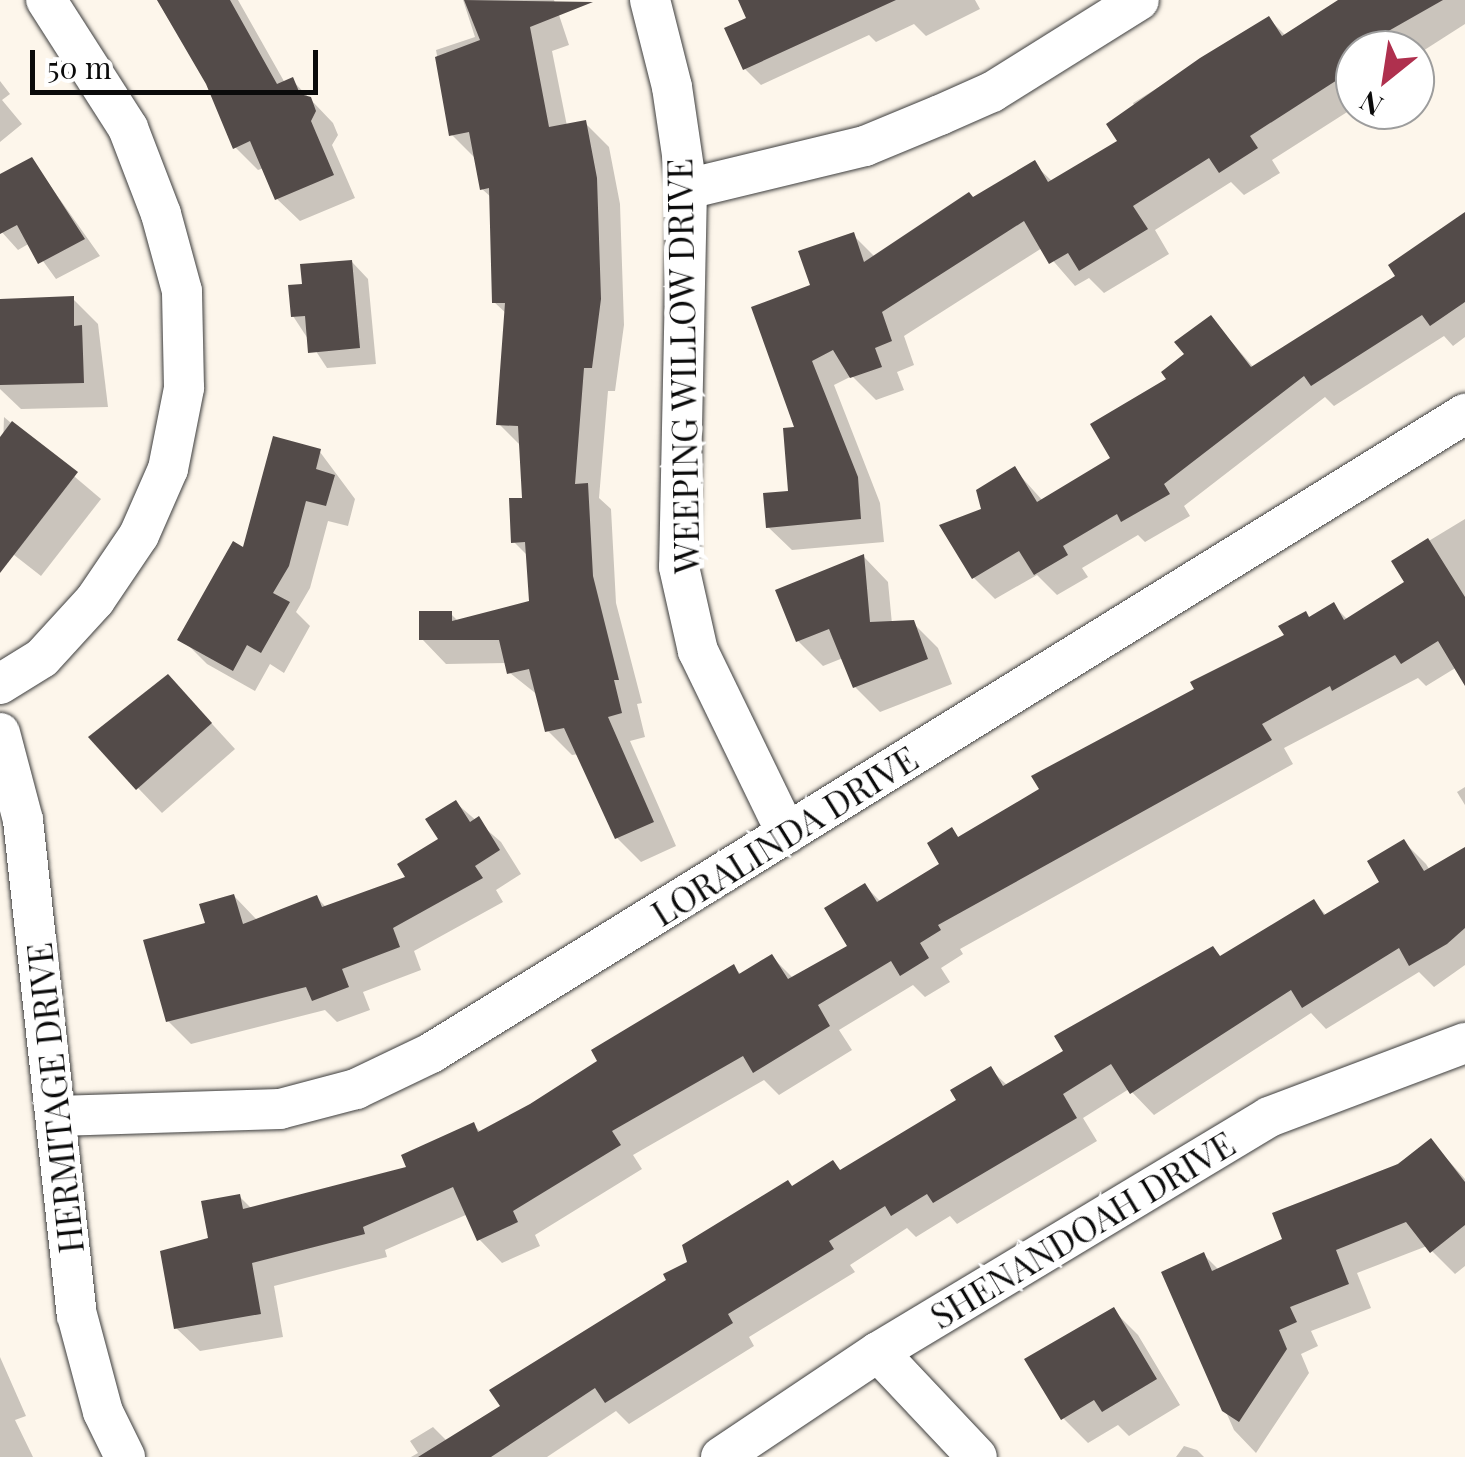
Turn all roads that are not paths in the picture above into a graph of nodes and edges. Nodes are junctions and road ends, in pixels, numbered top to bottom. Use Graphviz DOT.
graph roads {
  1 [pos="46,0"];
  2 [pos="650,0"];
  3 [pos="1138,0"];
  4 [pos="687,189"];
  5 [pos="1465,414"];
  6 [pos="0,684"];
  7 [pos="0,733"];
  8 [pos="787,834"];
  9 [pos="1465,1042"];
  10 [pos="58,1116"];
  11 [pos="878,1352"];
  12 [pos="125,1457"];
  13 [pos="721,1457"];
  14 [pos="977,1457"];
  1 -- 6 [label="street"];
  2 -- 4 [label="street, WEEPING WILLOW DRIVE"];
  3 -- 4 [label="street"];
  4 -- 8 [label="street, WEEPING WILLOW DRIVE"];
  5 -- 8 [label="street, LORALINDA DRIVE"];
  7 -- 10 [label="street, HERMITAGE DRIVE"];
  8 -- 10 [label="street, LORALINDA DRIVE"];
  9 -- 11 [label="street, SHENANDOAH DRIVE"];
  10 -- 12 [label="street, HERMITAGE DRIVE"];
  11 -- 13 [label="street, SHENANDOAH DRIVE"];
  11 -- 14 [label="street"];
}
